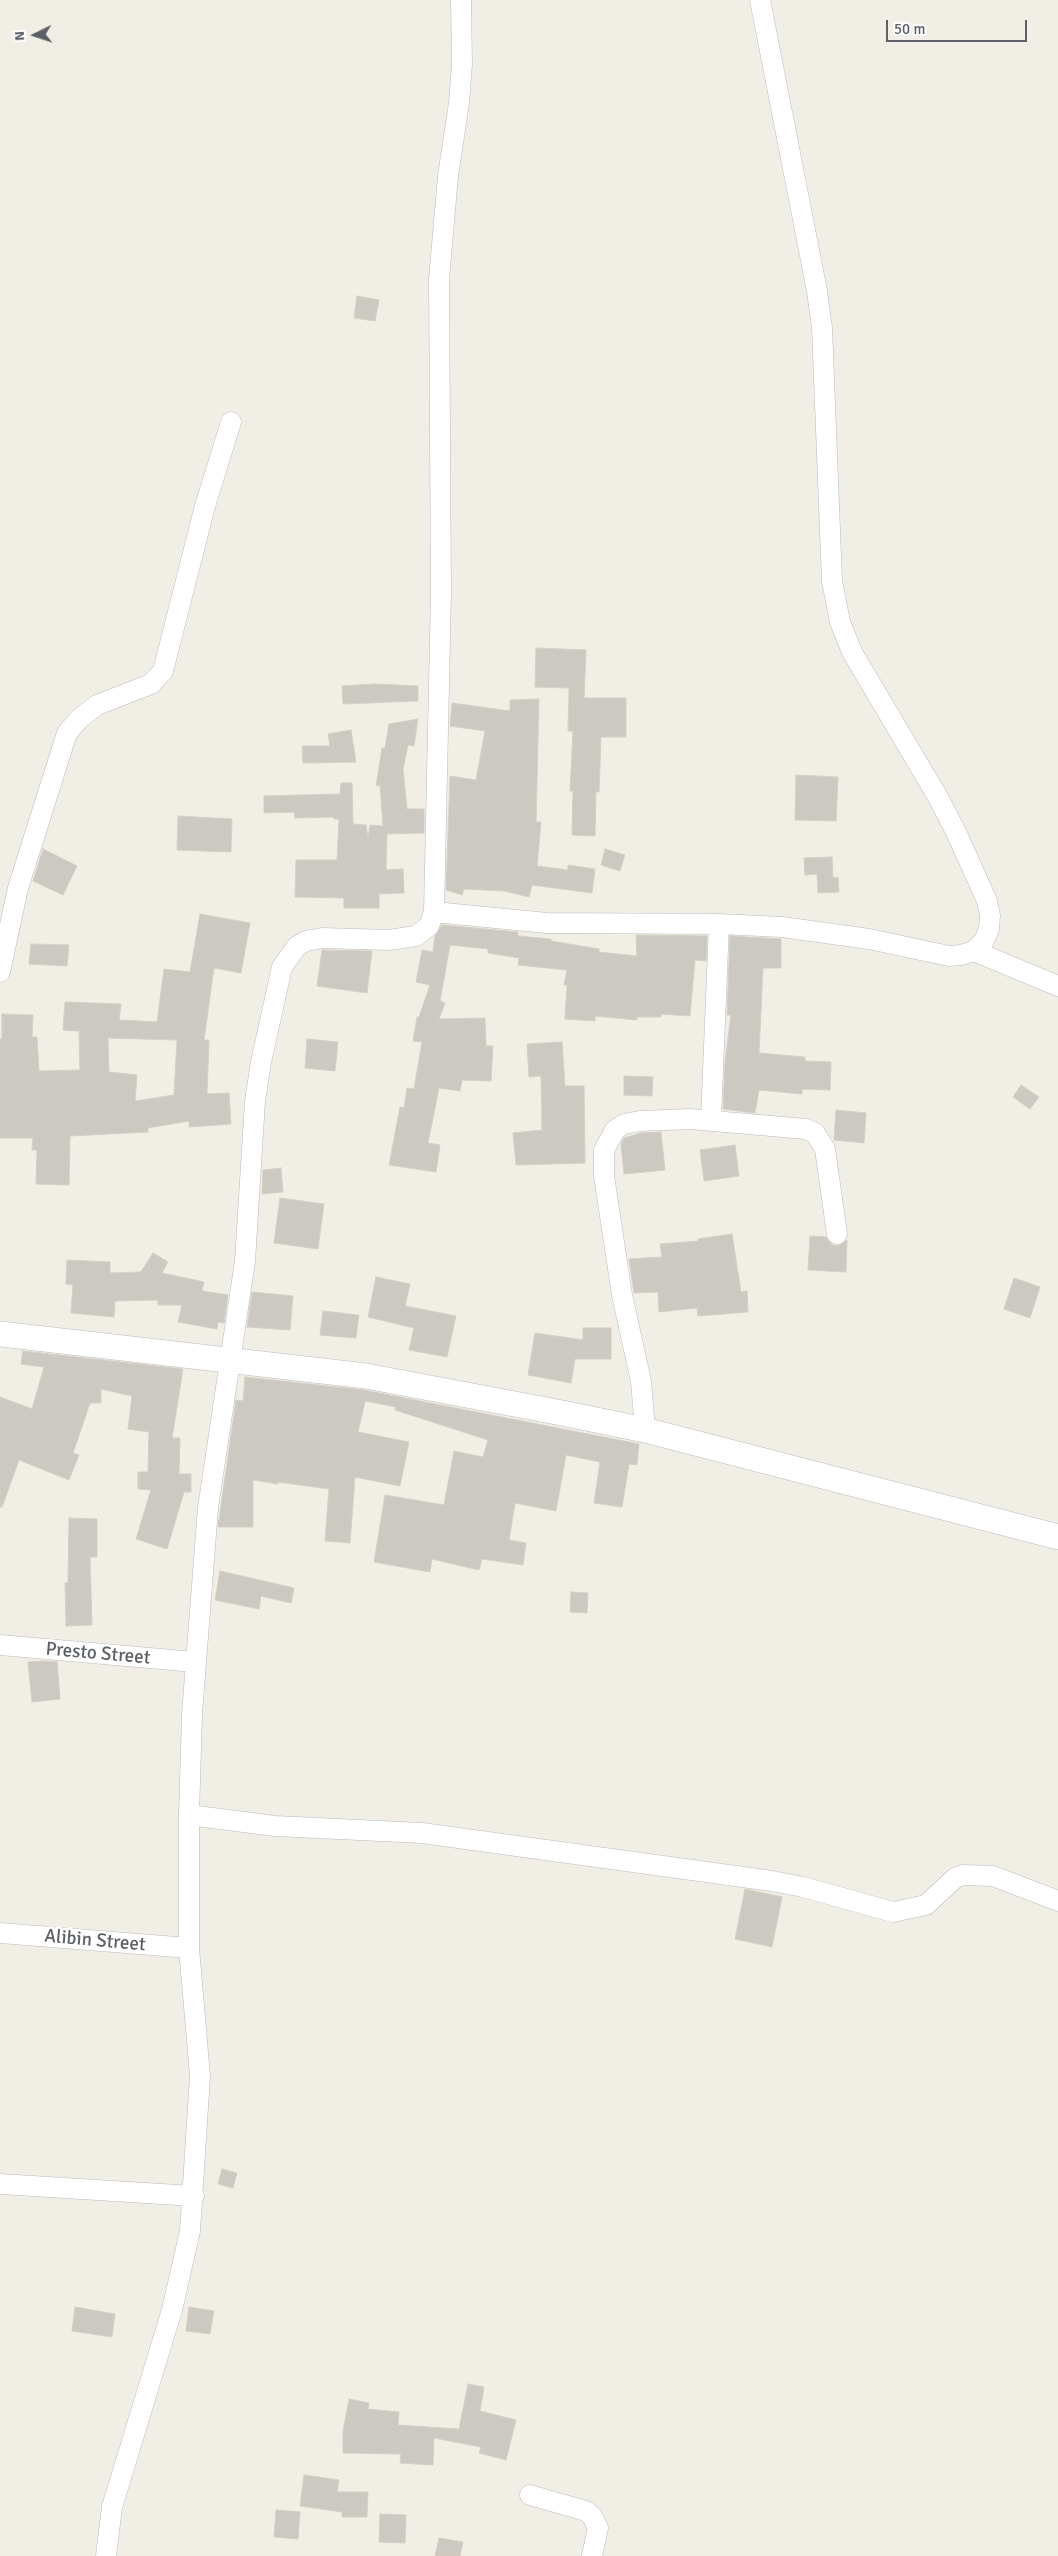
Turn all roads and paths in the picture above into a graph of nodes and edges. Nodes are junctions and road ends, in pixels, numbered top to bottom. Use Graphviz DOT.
graph roads {
  1 [pos="461,0"];
  2 [pos="760,0"];
  3 [pos="231,422"];
  4 [pos="434,912"];
  5 [pos="719,924"];
  6 [pos="974,951"];
  7 [pos="0,972"];
  8 [pos="1058,986"];
  9 [pos="710,1120"];
  10 [pos="837,1234"];
  11 [pos="0,1334"];
  12 [pos="232,1362"];
  13 [pos="644,1430"];
  14 [pos="1058,1537"];
  15 [pos="0,1645"];
  16 [pos="195,1662"];
  17 [pos="189,1815"];
  18 [pos="1058,1901"];
  19 [pos="0,1933"];
  20 [pos="189,1948"];
  21 [pos="0,2184"];
  22 [pos="194,2196"];
  23 [pos="530,2495"];
  24 [pos="106,2556"];
  25 [pos="592,2556"];
  1 -- 4 [label="street"];
  2 -- 6 [label="street"];
  3 -- 7 [label="street"];
  4 -- 5 [label="street"];
  4 -- 12 [label="street"];
  5 -- 6 [label="street"];
  5 -- 9 [label="street"];
  6 -- 8 [label="street"];
  9 -- 10 [label="street"];
  9 -- 13 [label="street"];
  11 -- 12 [label="street"];
  12 -- 13 [label="street"];
  12 -- 16 [label="street"];
  13 -- 14 [label="street"];
  15 -- 16 [label="street, Presto Street"];
  16 -- 17 [label="street"];
  17 -- 18 [label="street"];
  17 -- 20 [label="street"];
  19 -- 20 [label="street, Alibin Street"];
  20 -- 22 [label="street"];
  21 -- 22 [label="street"];
  22 -- 24 [label="street"];
  23 -- 25 [label="street"];
}
